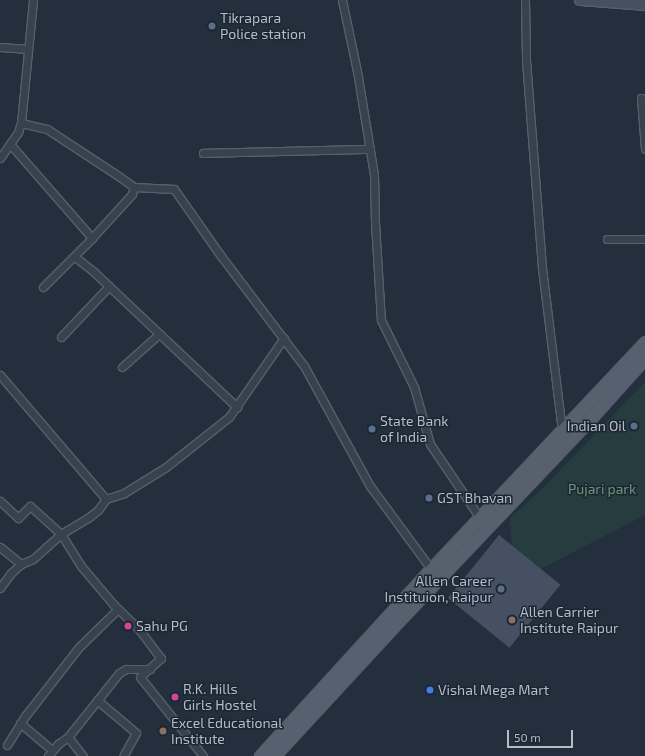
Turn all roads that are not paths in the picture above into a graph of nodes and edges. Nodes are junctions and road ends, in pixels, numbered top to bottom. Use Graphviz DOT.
graph roads {
  1 [pos="33,0"];
  2 [pos="342,0"];
  3 [pos="525,0"];
  4 [pos="580,0"];
  5 [pos="645,5"];
  6 [pos="0,47"];
  7 [pos="28,49"];
  8 [pos="641,98"];
  9 [pos="21,123"];
  10 [pos="10,144"];
  11 [pos="370,149"];
  12 [pos="645,149"];
  13 [pos="203,153"];
  14 [pos="0,158"];
  15 [pos="134,188"];
  16 [pos="92,238"];
  17 [pos="607,239"];
  18 [pos="645,239"];
  19 [pos="75,257"];
  20 [pos="109,286"];
  21 [pos="43,287"];
  22 [pos="159,334"];
  23 [pos="61,337"];
  24 [pos="284,338"];
  25 [pos="645,342"];
  26 [pos="645,358"];
  27 [pos="122,367"];
  28 [pos="0,375"];
  29 [pos="237,407"];
  30 [pos="562,430"];
  31 [pos="106,499"];
  32 [pos="0,501"];
  33 [pos="480,518"];
  34 [pos="61,534"];
  35 [pos="0,548"];
  36 [pos="21,564"];
  37 [pos="431,569"];
  38 [pos="0,588"];
  39 [pos="118,609"];
  40 [pos="150,669"];
  41 [pos="97,700"];
  42 [pos="20,723"];
  43 [pos="68,737"];
  44 [pos="7,744"];
  45 [pos="50,753"];
  46 [pos="83,756"];
  47 [pos="122,756"];
  48 [pos="203,756"];
  49 [pos="260,756"];
  50 [pos="274,756"];
  1 -- 7 [label="street"];
  2 -- 11 [label="street"];
  3 -- 30 [label="street"];
  4 -- 5 [label="main road"];
  6 -- 7 [label="street"];
  7 -- 9 [label="street"];
  8 -- 12 [label="street"];
  9 -- 10 [label="street"];
  9 -- 15 [label="street"];
  10 -- 14 [label="street"];
  10 -- 16 [label="street"];
  11 -- 13 [label="street"];
  11 -- 33 [label="street"];
  15 -- 16 [label="street"];
  15 -- 24 [label="street"];
  16 -- 19 [label="street"];
  17 -- 18 [label="street"];
  19 -- 20 [label="street"];
  19 -- 21 [label="street"];
  20 -- 22 [label="street"];
  20 -- 23 [label="street"];
  22 -- 27 [label="street"];
  22 -- 29 [label="street"];
  24 -- 29 [label="street"];
  24 -- 37 [label="street"];
  25 -- 30 [label="main road"];
  26 -- 50 [label="main road"];
  28 -- 31 [label="street"];
  29 -- 31 [label="street"];
  30 -- 33 [label="main road"];
  31 -- 34 [label="street"];
  32 -- 34 [label="street"];
  33 -- 37 [label="main road"];
  34 -- 36 [label="street"];
  34 -- 39 [label="street"];
  35 -- 36 [label="street"];
  36 -- 38 [label="street"];
  37 -- 49 [label="main road"];
  39 -- 40 [label="street"];
  39 -- 42 [label="street"];
  40 -- 41 [label="street"];
  40 -- 48 [label="street"];
  41 -- 43 [label="street"];
  41 -- 47 [label="street"];
  42 -- 44 [label="street"];
  42 -- 45 [label="street"];
  43 -- 45 [label="street"];
  43 -- 46 [label="street"];
}
